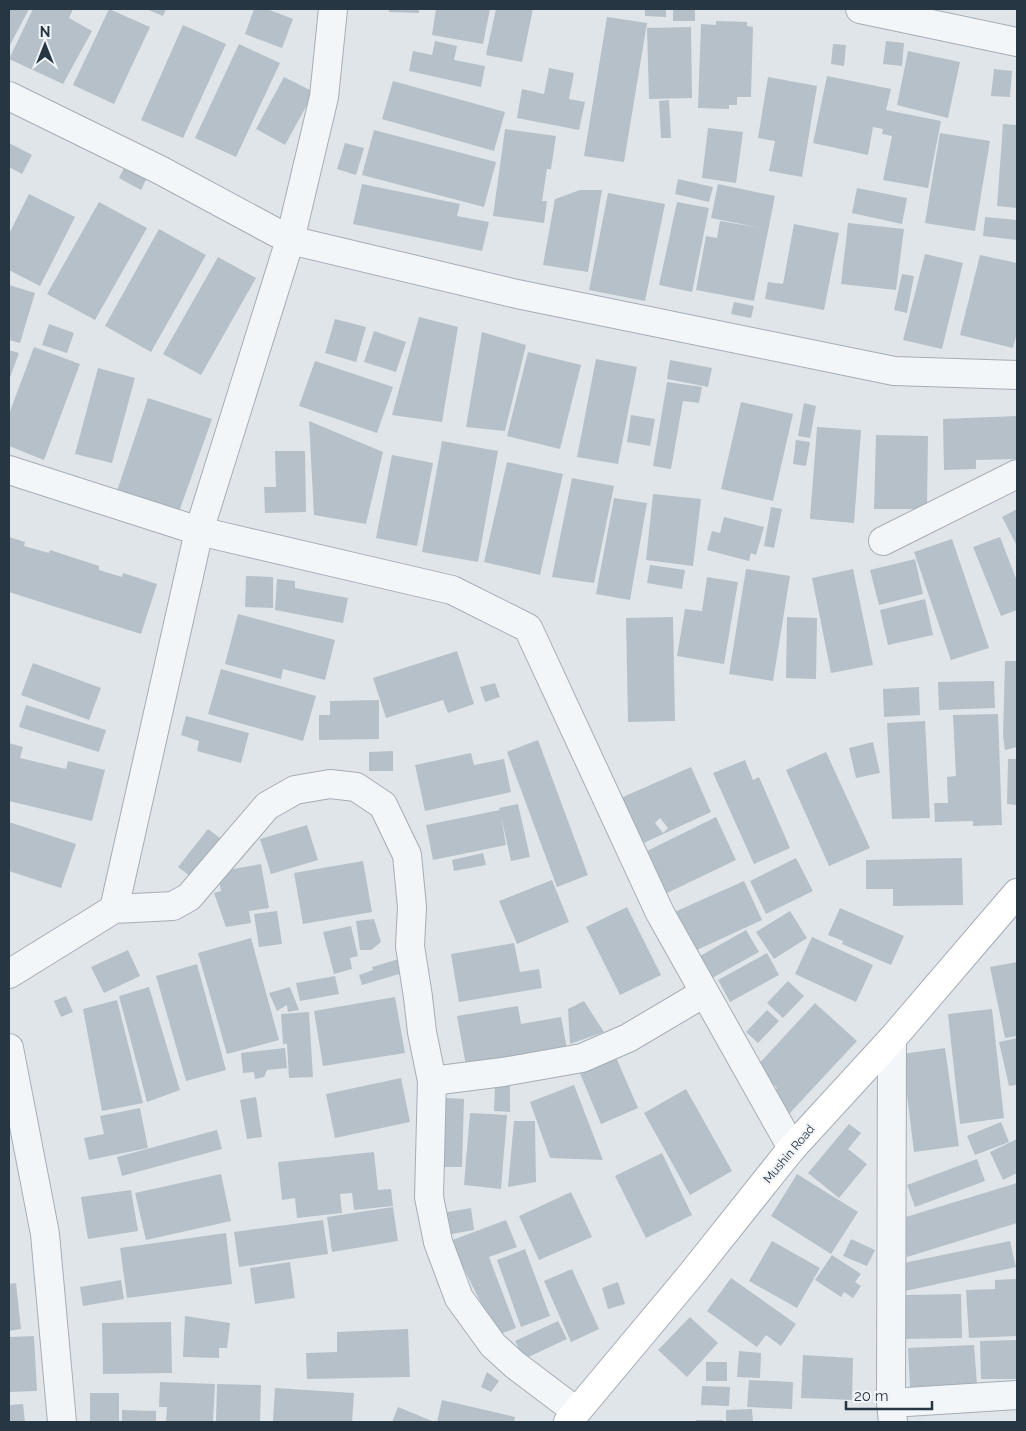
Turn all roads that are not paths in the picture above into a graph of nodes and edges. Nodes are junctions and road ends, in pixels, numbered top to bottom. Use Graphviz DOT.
graph roads {
  1 [pos="333,9"];
  2 [pos="860,9"];
  3 [pos="1017,42"];
  4 [pos="9,96"];
  5 [pos="290,240"];
  6 [pos="1017,375"];
  7 [pos="9,470"];
  8 [pos="1017,474"];
  9 [pos="199,531"];
  10 [pos="884,541"];
  11 [pos="1017,893"];
  12 [pos="114,910"];
  13 [pos="9,974"];
  14 [pos="704,993"];
  15 [pos="892,1039"];
  16 [pos="9,1048"];
  17 [pos="432,1081"];
  18 [pos="792,1148"];
  19 [pos="1017,1395"];
  20 [pos="892,1412"];
  21 [pos="572,1417"];
  22 [pos="62,1422"];
  1 -- 5 [label="street"];
  2 -- 3 [label="street"];
  4 -- 5 [label="street"];
  5 -- 6 [label="street"];
  5 -- 9 [label="street"];
  7 -- 9 [label="street"];
  8 -- 10 [label="street"];
  9 -- 12 [label="street"];
  9 -- 14 [label="street"];
  11 -- 15 [label="main road, Mushin Road"];
  12 -- 13 [label="street"];
  12 -- 17 [label="street"];
  14 -- 17 [label="street"];
  14 -- 18 [label="street"];
  15 -- 18 [label="main road, Mushin Road"];
  15 -- 20 [label="street"];
  16 -- 22 [label="street"];
  17 -- 21 [label="street"];
  18 -- 21 [label="main road, Mushin Road"];
  19 -- 20 [label="street"];
}
